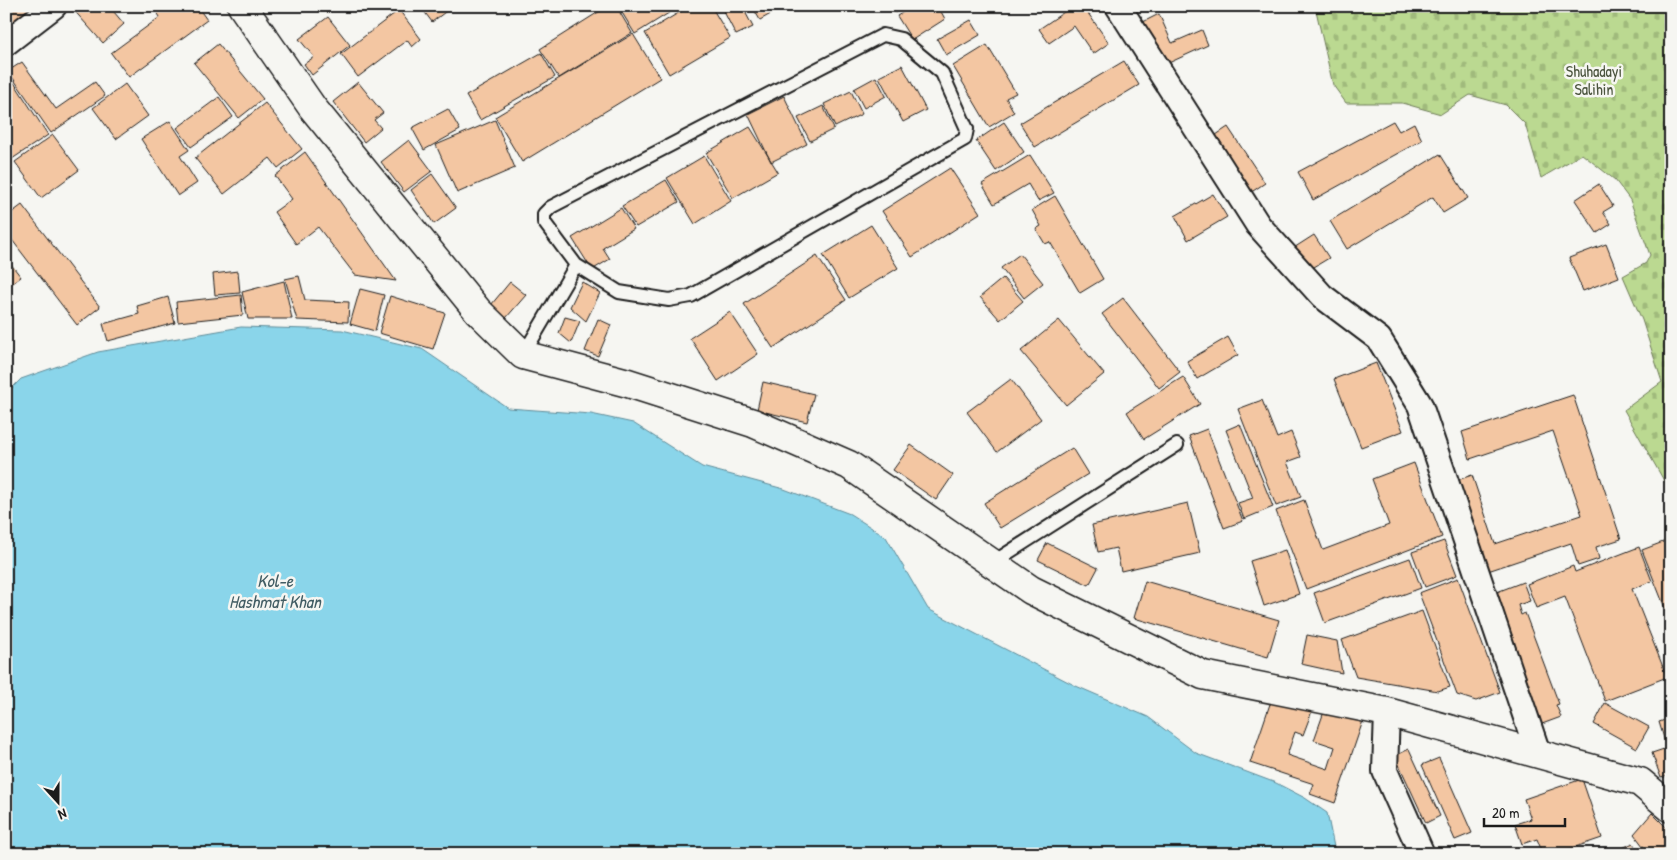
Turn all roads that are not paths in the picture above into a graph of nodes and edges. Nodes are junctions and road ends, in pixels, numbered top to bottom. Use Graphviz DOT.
graph roads {
  1 [pos="54,6"];
  2 [pos="242,6"];
  3 [pos="1118,6"];
  4 [pos="6,43"];
  5 [pos="576,265"];
  6 [pos="523,355"];
  7 [pos="1176,445"];
  8 [pos="992,563"];
  9 [pos="1387,712"];
  10 [pos="1538,753"];
  11 [pos="1671,808"];
  12 [pos="1422,854"];
  1 -- 4 [label="street"];
  2 -- 6 [label="street"];
  3 -- 10 [label="street"];
  5 -- 5 [label="lane"];
  5 -- 6 [label="lane"];
  6 -- 8 [label="street"];
  7 -- 8 [label="lane"];
  8 -- 9 [label="street"];
  9 -- 10 [label="street"];
  9 -- 12 [label="street"];
  10 -- 11 [label="street"];
}
